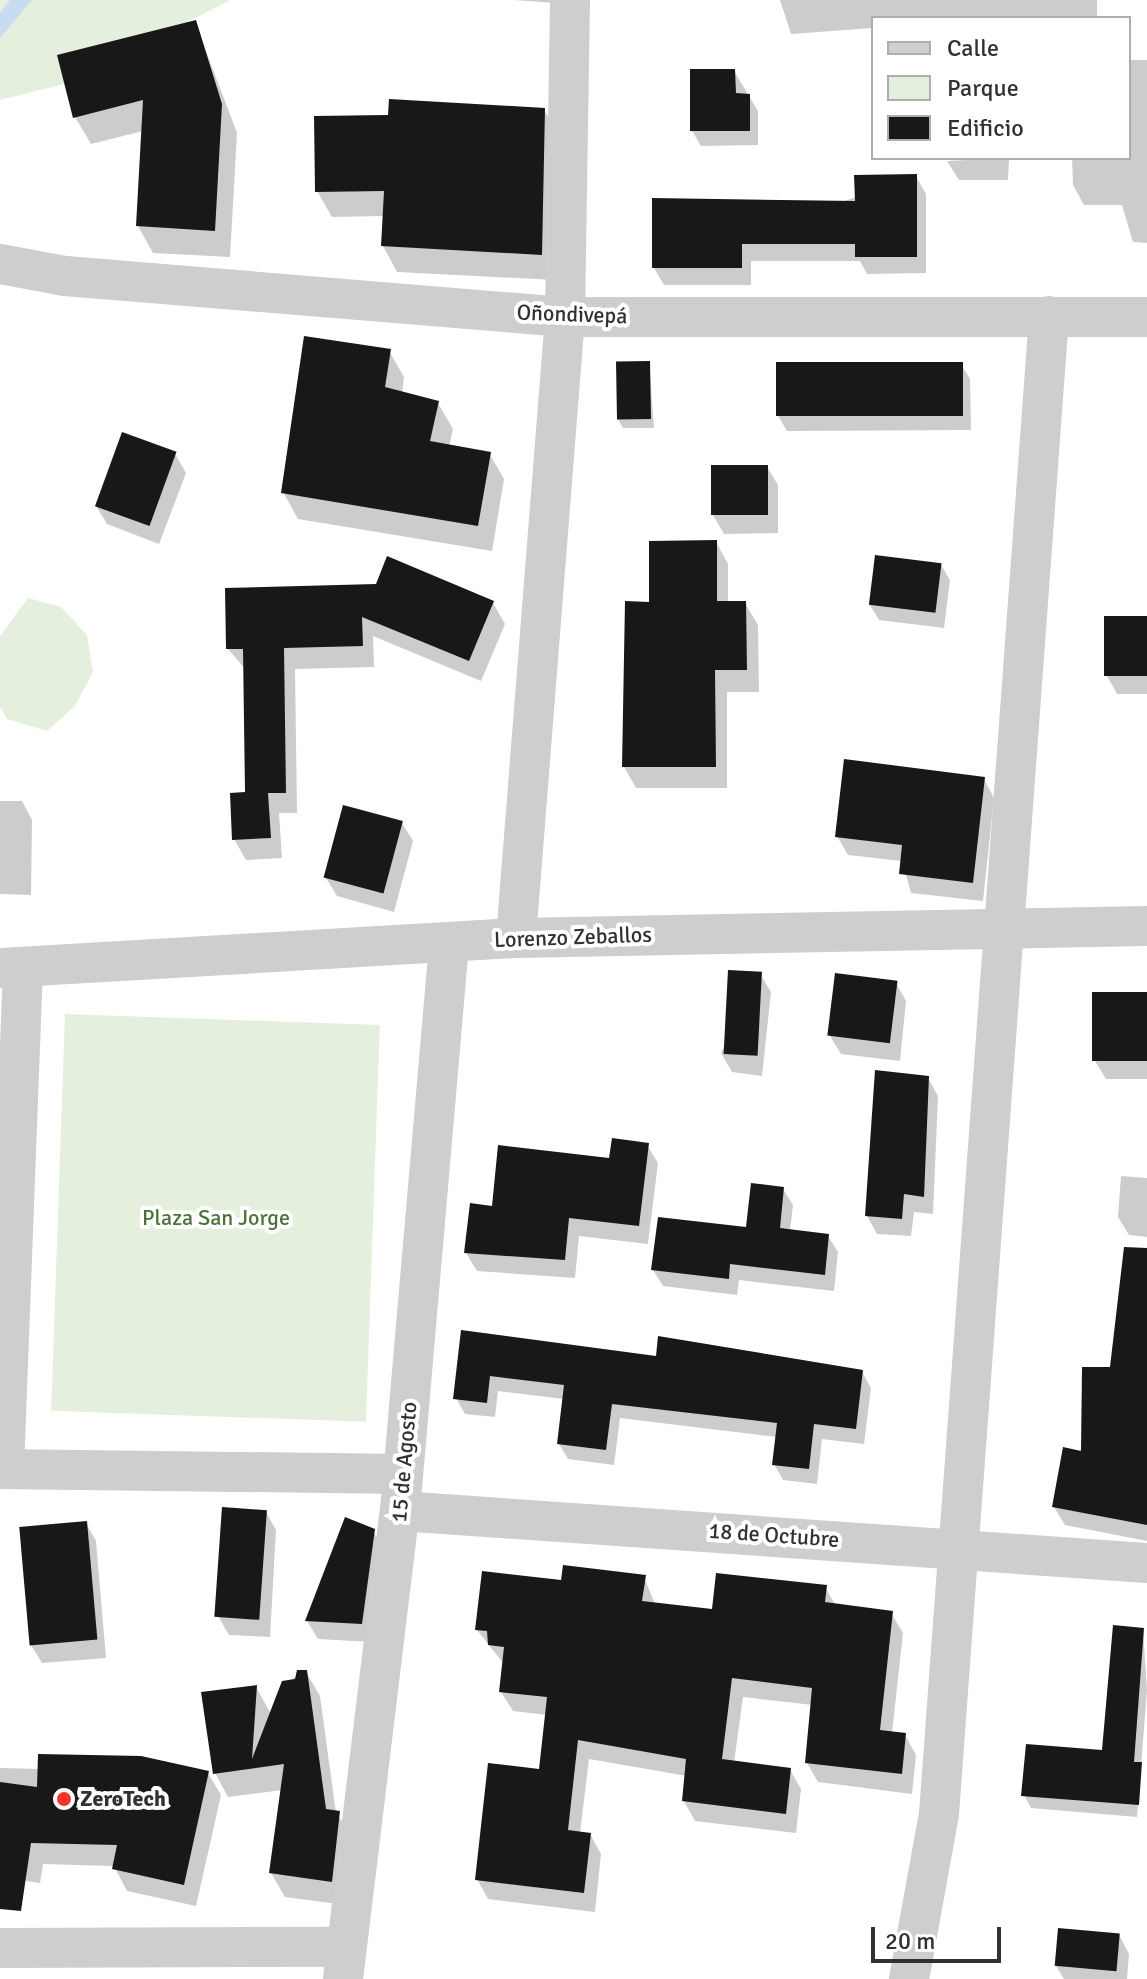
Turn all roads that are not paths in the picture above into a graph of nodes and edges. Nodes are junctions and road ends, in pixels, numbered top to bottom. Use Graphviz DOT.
graph roads {
  1 [pos="570,0"];
  2 [pos="0,264"];
  3 [pos="1049,316"];
  4 [pos="565,317"];
  5 [pos="1147,317"];
  6 [pos="1006,924"];
  7 [pos="1147,926"];
  8 [pos="516,938"];
  9 [pos="449,944"];
  10 [pos="12,968"];
  11 [pos="2,1469"];
  12 [pos="401,1493"];
  13 [pos="961,1547"];
  14 [pos="1147,1563"];
  15 [pos="0,1948"];
  16 [pos="345,1963"];
  17 [pos="909,1979"];
  1 -- 4 [label="street"];
  2 -- 4 [label="street, Oñondivepá"];
  3 -- 4 [label="street, Oñondivepá"];
  3 -- 5 [label="street, Oñondivepá"];
  3 -- 6 [label="street"];
  4 -- 8 [label="street"];
  6 -- 7 [label="street, Lorenzo Zeballos"];
  6 -- 8 [label="street, Lorenzo Zeballos"];
  6 -- 13 [label="street"];
  8 -- 9 [label="street, Lorenzo Zeballos"];
  9 -- 10 [label="street, Lorenzo Zeballos"];
  9 -- 12 [label="street, 15 de Agosto"];
  10 -- 11 [label="street"];
  11 -- 12 [label="street, 18 de Octubre"];
  12 -- 13 [label="street, 18 de Octubre"];
  12 -- 16 [label="street, 15 de Agosto"];
  13 -- 14 [label="street, 18 de Octubre"];
  13 -- 17 [label="street"];
  15 -- 16 [label="street"];
}
